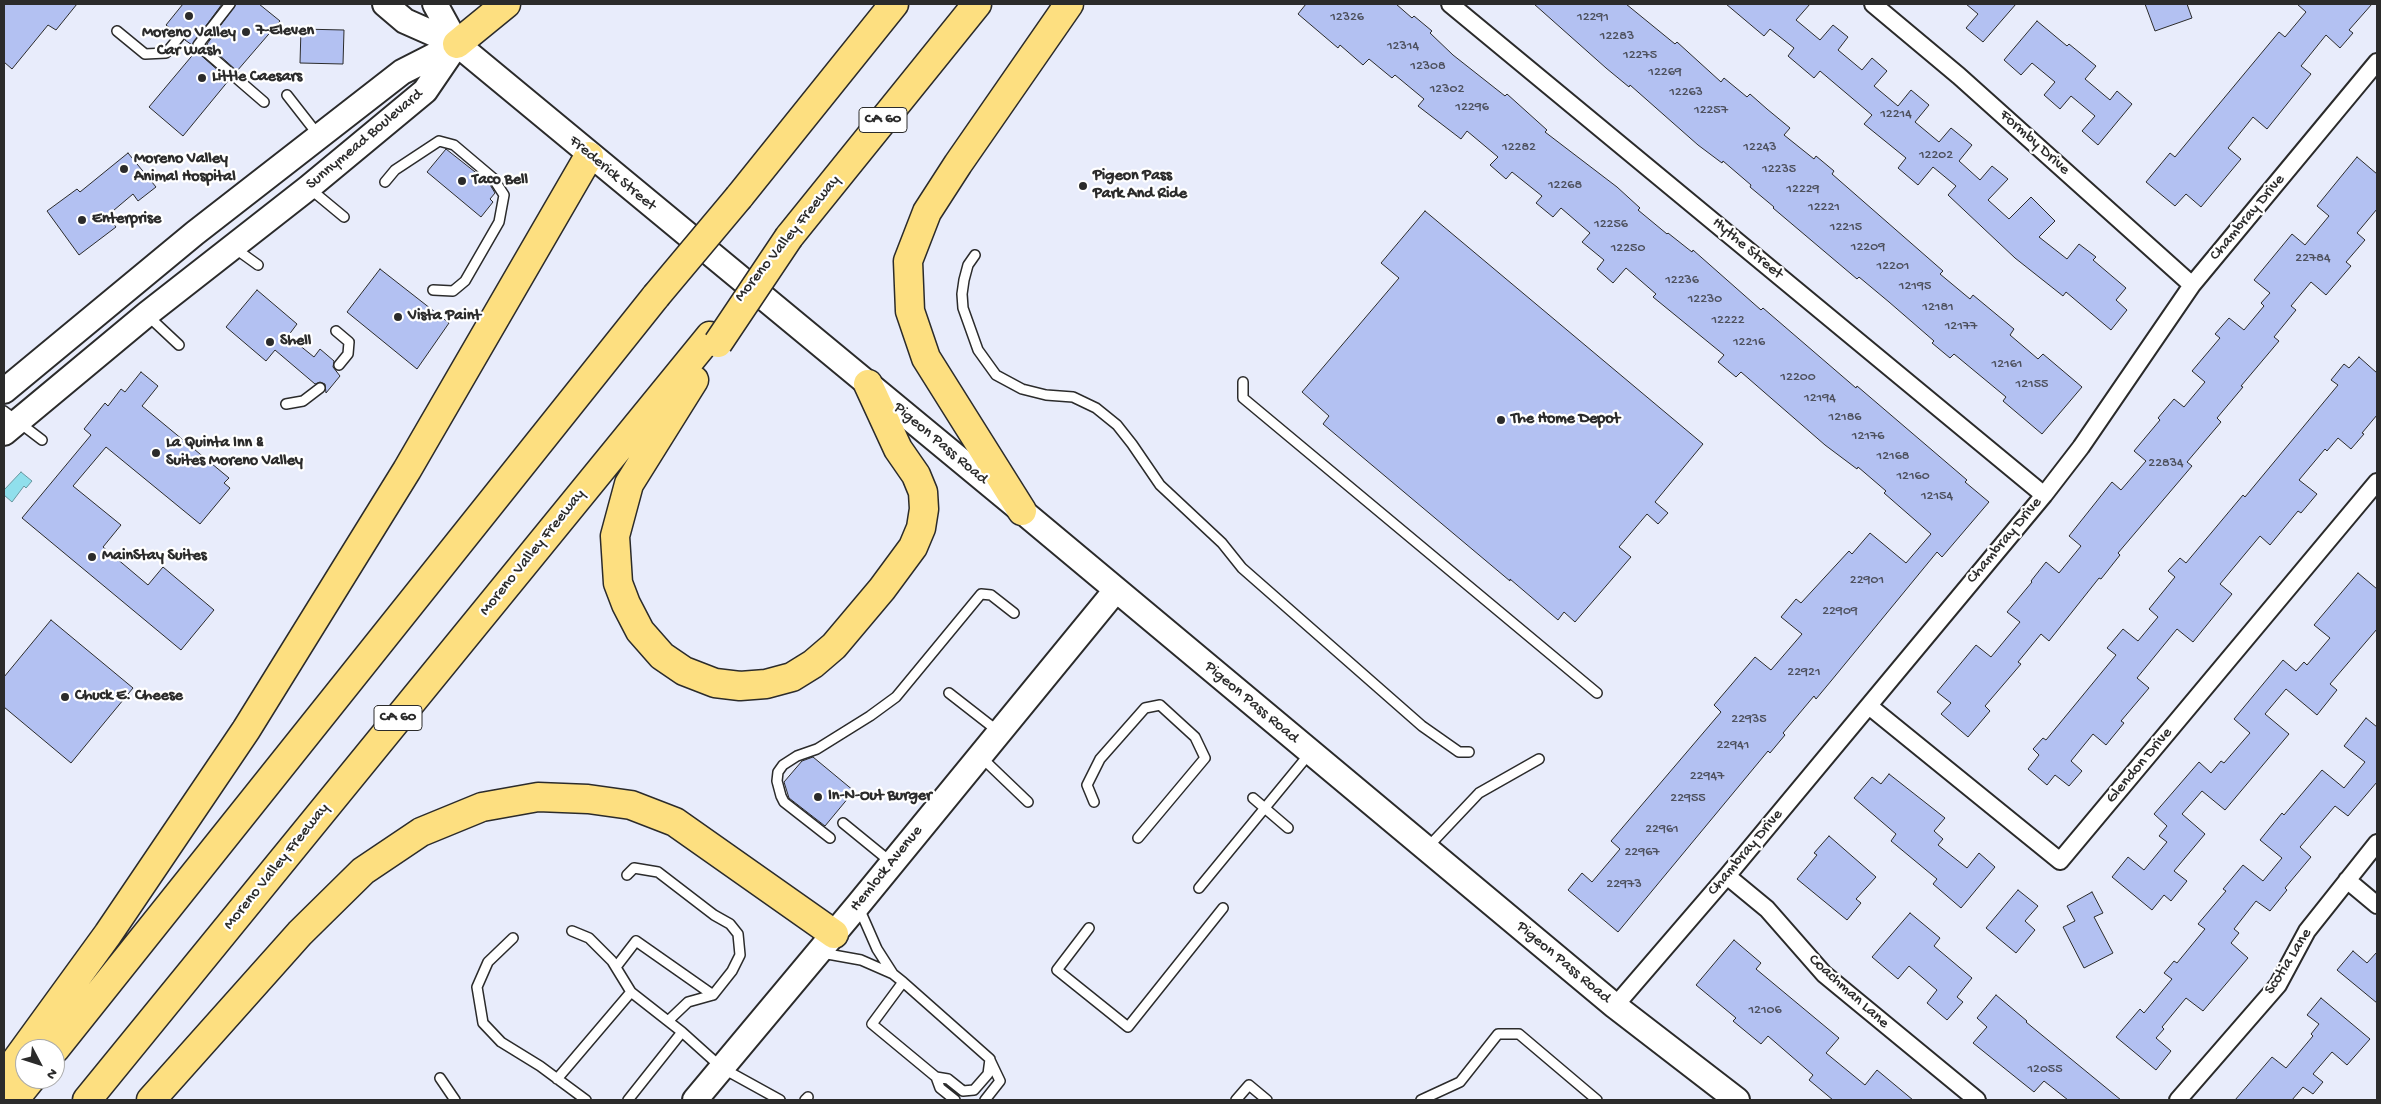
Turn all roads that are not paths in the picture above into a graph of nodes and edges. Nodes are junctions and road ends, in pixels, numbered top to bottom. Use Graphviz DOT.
graph roads {
  1 [pos="230,4"];
  2 [pos="385,4"];
  3 [pos="435,4"];
  4 [pos="506,4"];
  5 [pos="894,4"];
  6 [pos="977,4"];
  7 [pos="1069,4"];
  8 [pos="1450,4"];
  9 [pos="1874,4"];
  10 [pos="117,31"];
  11 [pos="180,36"];
  12 [pos="457,44"];
  13 [pos="2377,62"];
  14 [pos="287,95"];
  15 [pos="264,102"];
  16 [pos="319,136"];
  17 [pos="589,156"];
  18 [pos="384,182"];
  19 [pos="308,188"];
  20 [pos="344,217"];
  21 [pos="195,234"];
  22 [pos="233,247"];
  23 [pos="974,254"];
  24 [pos="258,265"];
  25 [pos="2192,286"];
  26 [pos="433,290"];
  27 [pos="116,301"];
  28 [pos="768,303"];
  29 [pos="147,314"];
  30 [pos="336,331"];
  31 [pos="714,340"];
  32 [pos="179,344"];
  33 [pos="100,354"];
  34 [pos="339,365"];
  35 [pos="1243,382"];
  36 [pos="868,384"];
  37 [pos="320,388"];
  38 [pos="4,392"];
  39 [pos="286,404"];
  40 [pos="9,421"];
  41 [pos="42,440"];
  42 [pos="2377,482"];
  43 [pos="2044,495"];
  44 [pos="1022,511"];
  45 [pos="1116,590"];
  46 [pos="1014,613"];
  47 [pos="949,693"];
  48 [pos="1597,693"];
  49 [pos="1869,706"];
  50 [pos="1000,732"];
  51 [pos="1469,752"];
  52 [pos="1310,753"];
  53 [pos="980,756"];
  54 [pos="1538,759"];
  55 [pos="1253,798"];
  56 [pos="1028,802"];
  57 [pos="1094,802"];
  58 [pos="1265,808"];
  59 [pos="843,823"];
  60 [pos="1288,828"];
  61 [pos="830,838"];
  62 [pos="1138,838"];
  63 [pos="2377,843"];
  64 [pos="1426,849"];
  65 [pos="892,863"];
  66 [pos="627,875"];
  67 [pos="1727,876"];
  68 [pos="2347,880"];
  69 [pos="1199,888"];
  70 [pos="858,905"];
  71 [pos="2377,905"];
  72 [pos="1223,908"];
  73 [pos="1089,928"];
  74 [pos="572,931"];
  75 [pos="513,938"];
  76 [pos="826,943"];
  77 [pos="616,967"];
  78 [pos="893,974"];
  79 [pos="903,982"];
  80 [pos="631,992"];
  81 [pos="713,995"];
  82 [pos="1615,1006"];
  83 [pos="668,1021"];
  84 [pos="682,1032"];
  85 [pos="63,1039"];
  86 [pos="990,1059"];
  87 [pos="722,1068"];
  88 [pos="4,1077"];
  89 [pos="936,1077"];
  90 [pos="440,1078"];
  91 [pos="557,1079"];
  92 [pos="23,1089"];
  93 [pos="1727,1097"];
  94 [pos="14,1100"];
  95 [pos="87,1100"];
  96 [pos="151,1100"];
  97 [pos="455,1100"];
  98 [pos="586,1100"];
  99 [pos="628,1100"];
  100 [pos="695,1100"];
  101 [pos="780,1100"];
  102 [pos="955,1100"];
  103 [pos="985,1100"];
  104 [pos="1236,1100"];
  105 [pos="1267,1100"];
  106 [pos="1421,1100"];
  107 [pos="1597,1100"];
  108 [pos="1977,1100"];
  109 [pos="2178,1100"];
  1 -- 15 [label="lane"];
  2 -- 12 [label="main road, Frederick Street"];
  3 -- 12 [label="main road, Frederick Street"];
  4 -- 12 [label="highway"];
  5 -- 85 [label="highway, bridge"];
  6 -- 31 [label="highway, Moreno Valley Freeway / CA 60, bridge"];
  7 -- 44 [label="highway"];
  8 -- 43 [label="street, Hythe Street"];
  9 -- 25 [label="street, Formby Drive"];
  10 -- 11 [label="lane"];
  12 -- 16 [label="main road, Sunnymead Boulevard"];
  12 -- 17 [label="main road, Frederick Street"];
  12 -- 19 [label="main road, Sunnymead Boulevard"];
  13 -- 25 [label="street, Chambray Drive"];
  14 -- 16 [label="lane"];
  16 -- 21 [label="main road, Sunnymead Boulevard"];
  17 -- 28 [label="main road, Frederick Street"];
  17 -- 88 [label="highway"];
  18 -- 26 [label="lane"];
  19 -- 20 [label="lane"];
  19 -- 22 [label="main road, Sunnymead Boulevard"];
  21 -- 27 [label="main road, Sunnymead Boulevard"];
  21 -- 29 [label="main road"];
  22 -- 24 [label="lane"];
  22 -- 29 [label="main road, Sunnymead Boulevard"];
  23 -- 51 [label="lane"];
  25 -- 43 [label="street, Chambray Drive"];
  27 -- 33 [label="main road"];
  27 -- 38 [label="main road, Sunnymead Boulevard"];
  28 -- 36 [label="main road, Pigeon Pass Road"];
  29 -- 32 [label="lane"];
  29 -- 33 [label="main road, Sunnymead Boulevard"];
  30 -- 34 [label="lane"];
  31 -- 36 [label="highway"];
  31 -- 95 [label="highway, Moreno Valley Freeway / CA 60"];
  33 -- 40 [label="main road, Sunnymead Boulevard"];
  35 -- 48 [label="lane"];
  36 -- 44 [label="main road, Pigeon Pass Road"];
  37 -- 39 [label="lane"];
  40 -- 41 [label="lane"];
  42 -- 49 [label="street, Glendon Drive"];
  43 -- 49 [label="street, Chambray Drive"];
  44 -- 45 [label="main road, Pigeon Pass Road"];
  45 -- 50 [label="main road, Hemlock Avenue"];
  45 -- 52 [label="main road, Pigeon Pass Road"];
  46 -- 61 [label="lane"];
  47 -- 50 [label="lane"];
  49 -- 67 [label="street, Chambray Drive"];
  50 -- 53 [label="main road, Hemlock Avenue"];
  52 -- 58 [label="lane"];
  52 -- 64 [label="main road, Pigeon Pass Road"];
  53 -- 56 [label="lane"];
  53 -- 65 [label="main road, Hemlock Avenue"];
  54 -- 64 [label="lane"];
  55 -- 58 [label="lane"];
  57 -- 62 [label="lane"];
  58 -- 60 [label="lane"];
  58 -- 69 [label="lane"];
  59 -- 65 [label="lane"];
  63 -- 68 [label="street, Scotia Lane"];
  64 -- 82 [label="main road, Pigeon Pass Road"];
  65 -- 70 [label="main road, Hemlock Avenue"];
  66 -- 81 [label="lane"];
  67 -- 82 [label="street, Chambray Drive"];
  67 -- 108 [label="street, Coachman Lane"];
  68 -- 71 [label="street"];
  68 -- 109 [label="street, Scotia Lane"];
  70 -- 76 [label="main road, Hemlock Avenue"];
  70 -- 78 [label="lane"];
  72 -- 73 [label="lane"];
  74 -- 77 [label="lane"];
  75 -- 91 [label="lane"];
  76 -- 78 [label="lane"];
  76 -- 87 [label="main road, Hemlock Avenue"];
  76 -- 96 [label="highway"];
  77 -- 80 [label="lane"];
  77 -- 81 [label="lane"];
  78 -- 79 [label="lane"];
  79 -- 86 [label="lane"];
  79 -- 89 [label="lane"];
  80 -- 83 [label="lane"];
  80 -- 91 [label="lane"];
  81 -- 83 [label="lane"];
  82 -- 93 [label="main road, Pigeon Pass Road"];
  83 -- 84 [label="lane"];
  84 -- 87 [label="lane"];
  84 -- 99 [label="lane"];
  86 -- 89 [label="lane"];
  86 -- 103 [label="lane"];
  87 -- 100 [label="main road, Hemlock Avenue"];
  87 -- 101 [label="lane"];
  89 -- 102 [label="lane"];
  90 -- 97 [label="lane"];
  91 -- 98 [label="lane"];
  92 -- 94 [label="highway"];
  104 -- 105 [label="lane"];
  106 -- 107 [label="lane"];
}
